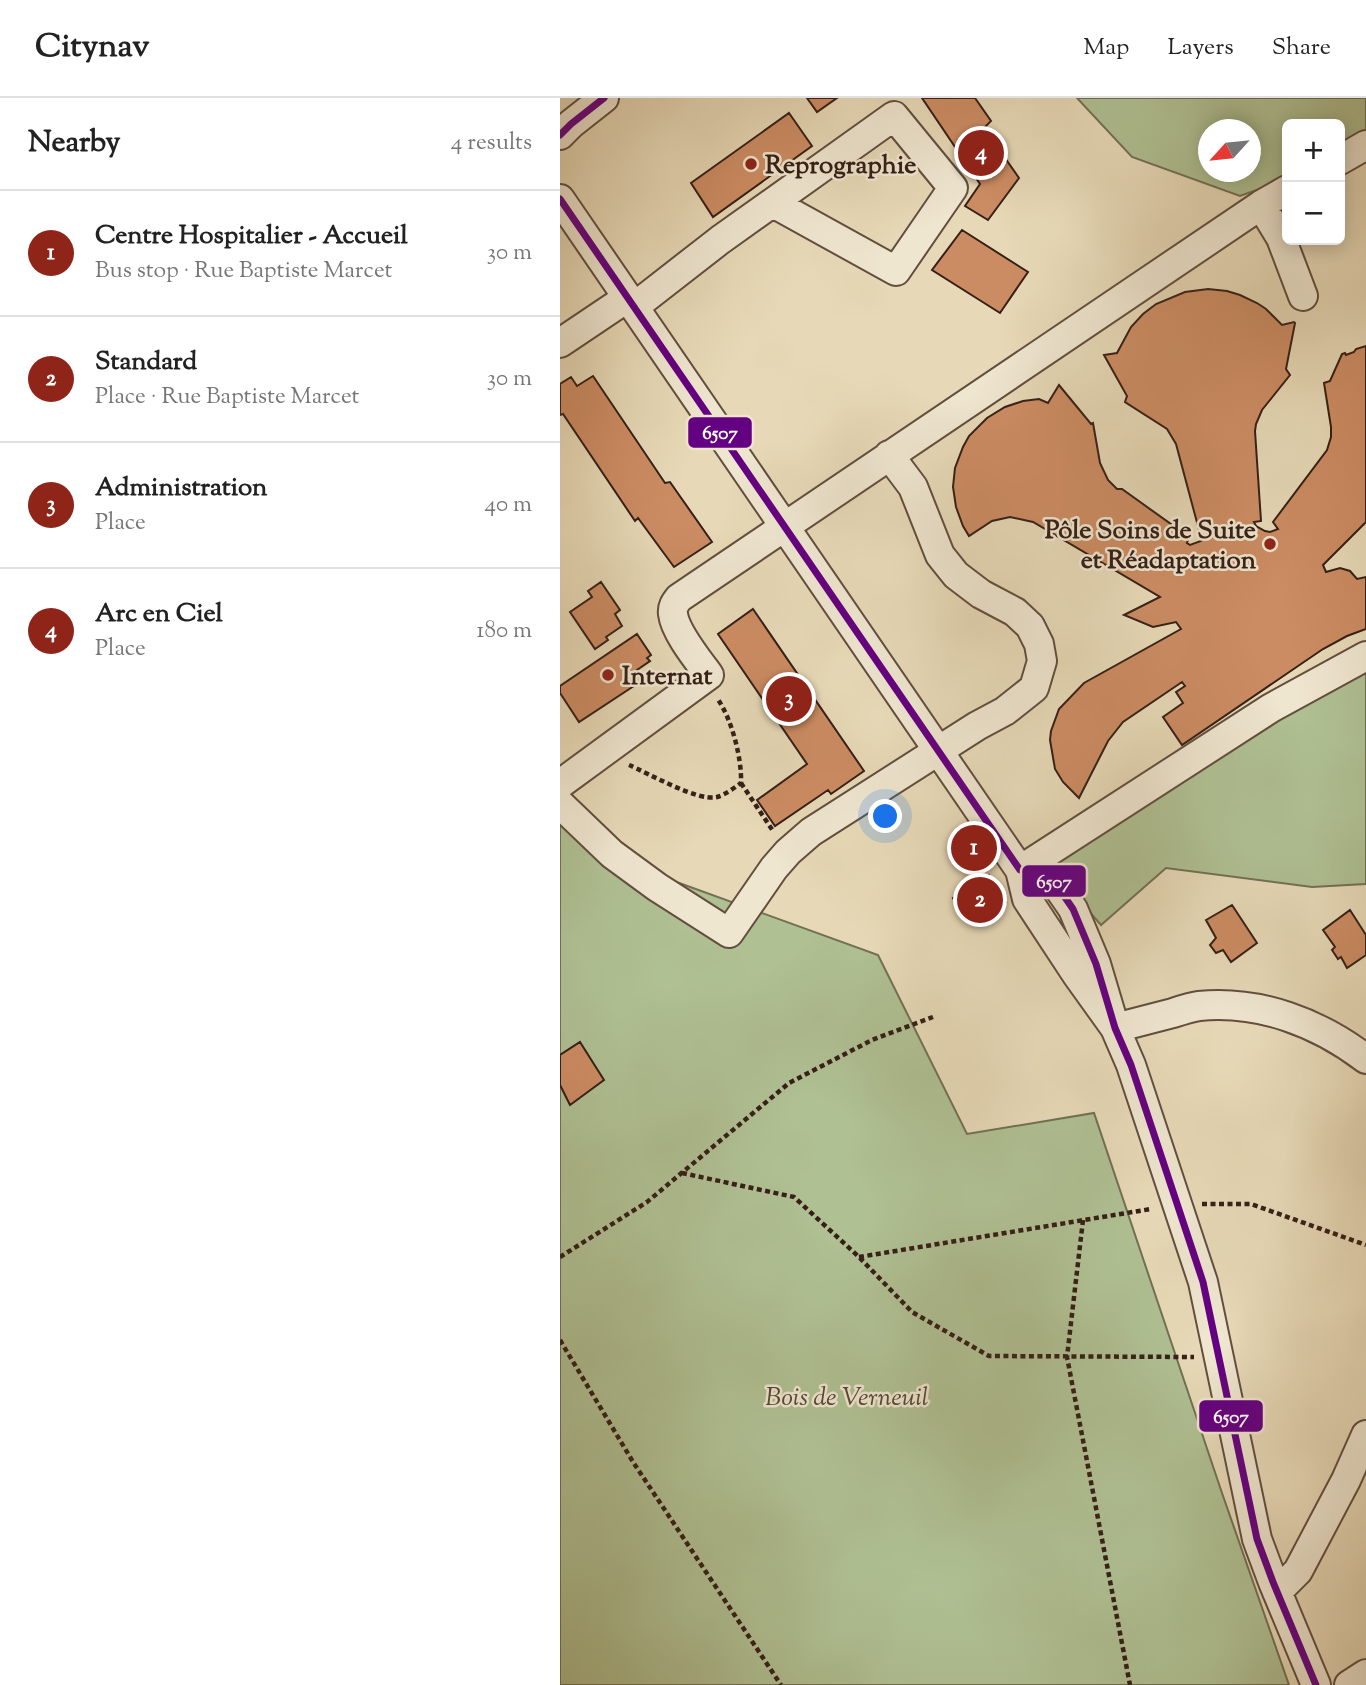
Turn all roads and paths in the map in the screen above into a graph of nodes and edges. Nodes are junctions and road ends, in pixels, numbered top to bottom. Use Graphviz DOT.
graph roads {
  1 [pos="604,98"];
  2 [pos="560,135"];
  3 [pos="1366,145"];
  4 [pos="1345,157"];
  5 [pos="1282,193"];
  6 [pos="560,199"];
  7 [pos="773,203"];
  8 [pos="1261,205"];
  9 [pos="1303,296"];
  10 [pos="630,302"];
  11 [pos="560,343"];
  12 [pos="889,455"];
  13 [pos="784,526"];
  14 [pos="1366,656"];
  15 [pos="704,679"];
  16 [pos="939,752"];
  17 [pos="603,753"];
  18 [pos="741,783"];
  19 [pos="560,784"];
  20 [pos="560,804"];
  21 [pos="788,852"];
  22 [pos="1020,870"];
  23 [pos="933,1017"];
  24 [pos="1115,1028"];
  25 [pos="1366,1059"];
  26 [pos="682,1173"];
  27 [pos="1178,1204"];
  28 [pos="1083,1220"];
  29 [pos="1366,1245"];
  30 [pos="560,1257"];
  31 [pos="859,1257"];
  32 [pos="560,1340"];
  33 [pos="1067,1357"];
  34 [pos="1219,1357"];
  35 [pos="1366,1435"];
  36 [pos="1366,1491"];
  37 [pos="1334,1501"];
  38 [pos="1277,1592"];
  39 [pos="1366,1674"];
  40 [pos="781,1685"];
  41 [pos="1130,1685"];
  42 [pos="1316,1685"];
  43 [pos="1349,1685"];
  1 -- 2 [label="street"];
  3 -- 4 [label="street"];
  5 -- 8 [label="street"];
  6 -- 10 [label="street"];
  7 -- 7 [label="street"];
  7 -- 10 [label="street"];
  8 -- 9 [label="street"];
  8 -- 12 [label="street"];
  10 -- 11 [label="street"];
  10 -- 13 [label="street"];
  12 -- 13 [label="street"];
  12 -- 16 [label="street"];
  13 -- 15 [label="street"];
  13 -- 16 [label="street"];
  14 -- 22 [label="street"];
  15 -- 17 [label="street"];
  15 -- 18 [label="path"];
  16 -- 21 [label="street"];
  16 -- 22 [label="street"];
  17 -- 18 [label="path"];
  17 -- 19 [label="street"];
  18 -- 21 [label="path"];
  20 -- 21 [label="street"];
  22 -- 24 [label="street"];
  22 -- 24 [label="street"];
  23 -- 26 [label="path"];
  24 -- 25 [label="street"];
  24 -- 27 [label="street"];
  26 -- 30 [label="path"];
  26 -- 31 [label="path"];
  27 -- 28 [label="path"];
  27 -- 29 [label="path"];
  27 -- 34 [label="street"];
  28 -- 31 [label="path"];
  28 -- 33 [label="path"];
  31 -- 33 [label="path"];
  32 -- 40 [label="path"];
  33 -- 34 [label="path"];
  33 -- 41 [label="path"];
  34 -- 38 [label="street"];
  35 -- 37 [label="street"];
  36 -- 37 [label="street"];
  37 -- 38 [label="street"];
  38 -- 42 [label="street"];
  39 -- 43 [label="street"];
}
